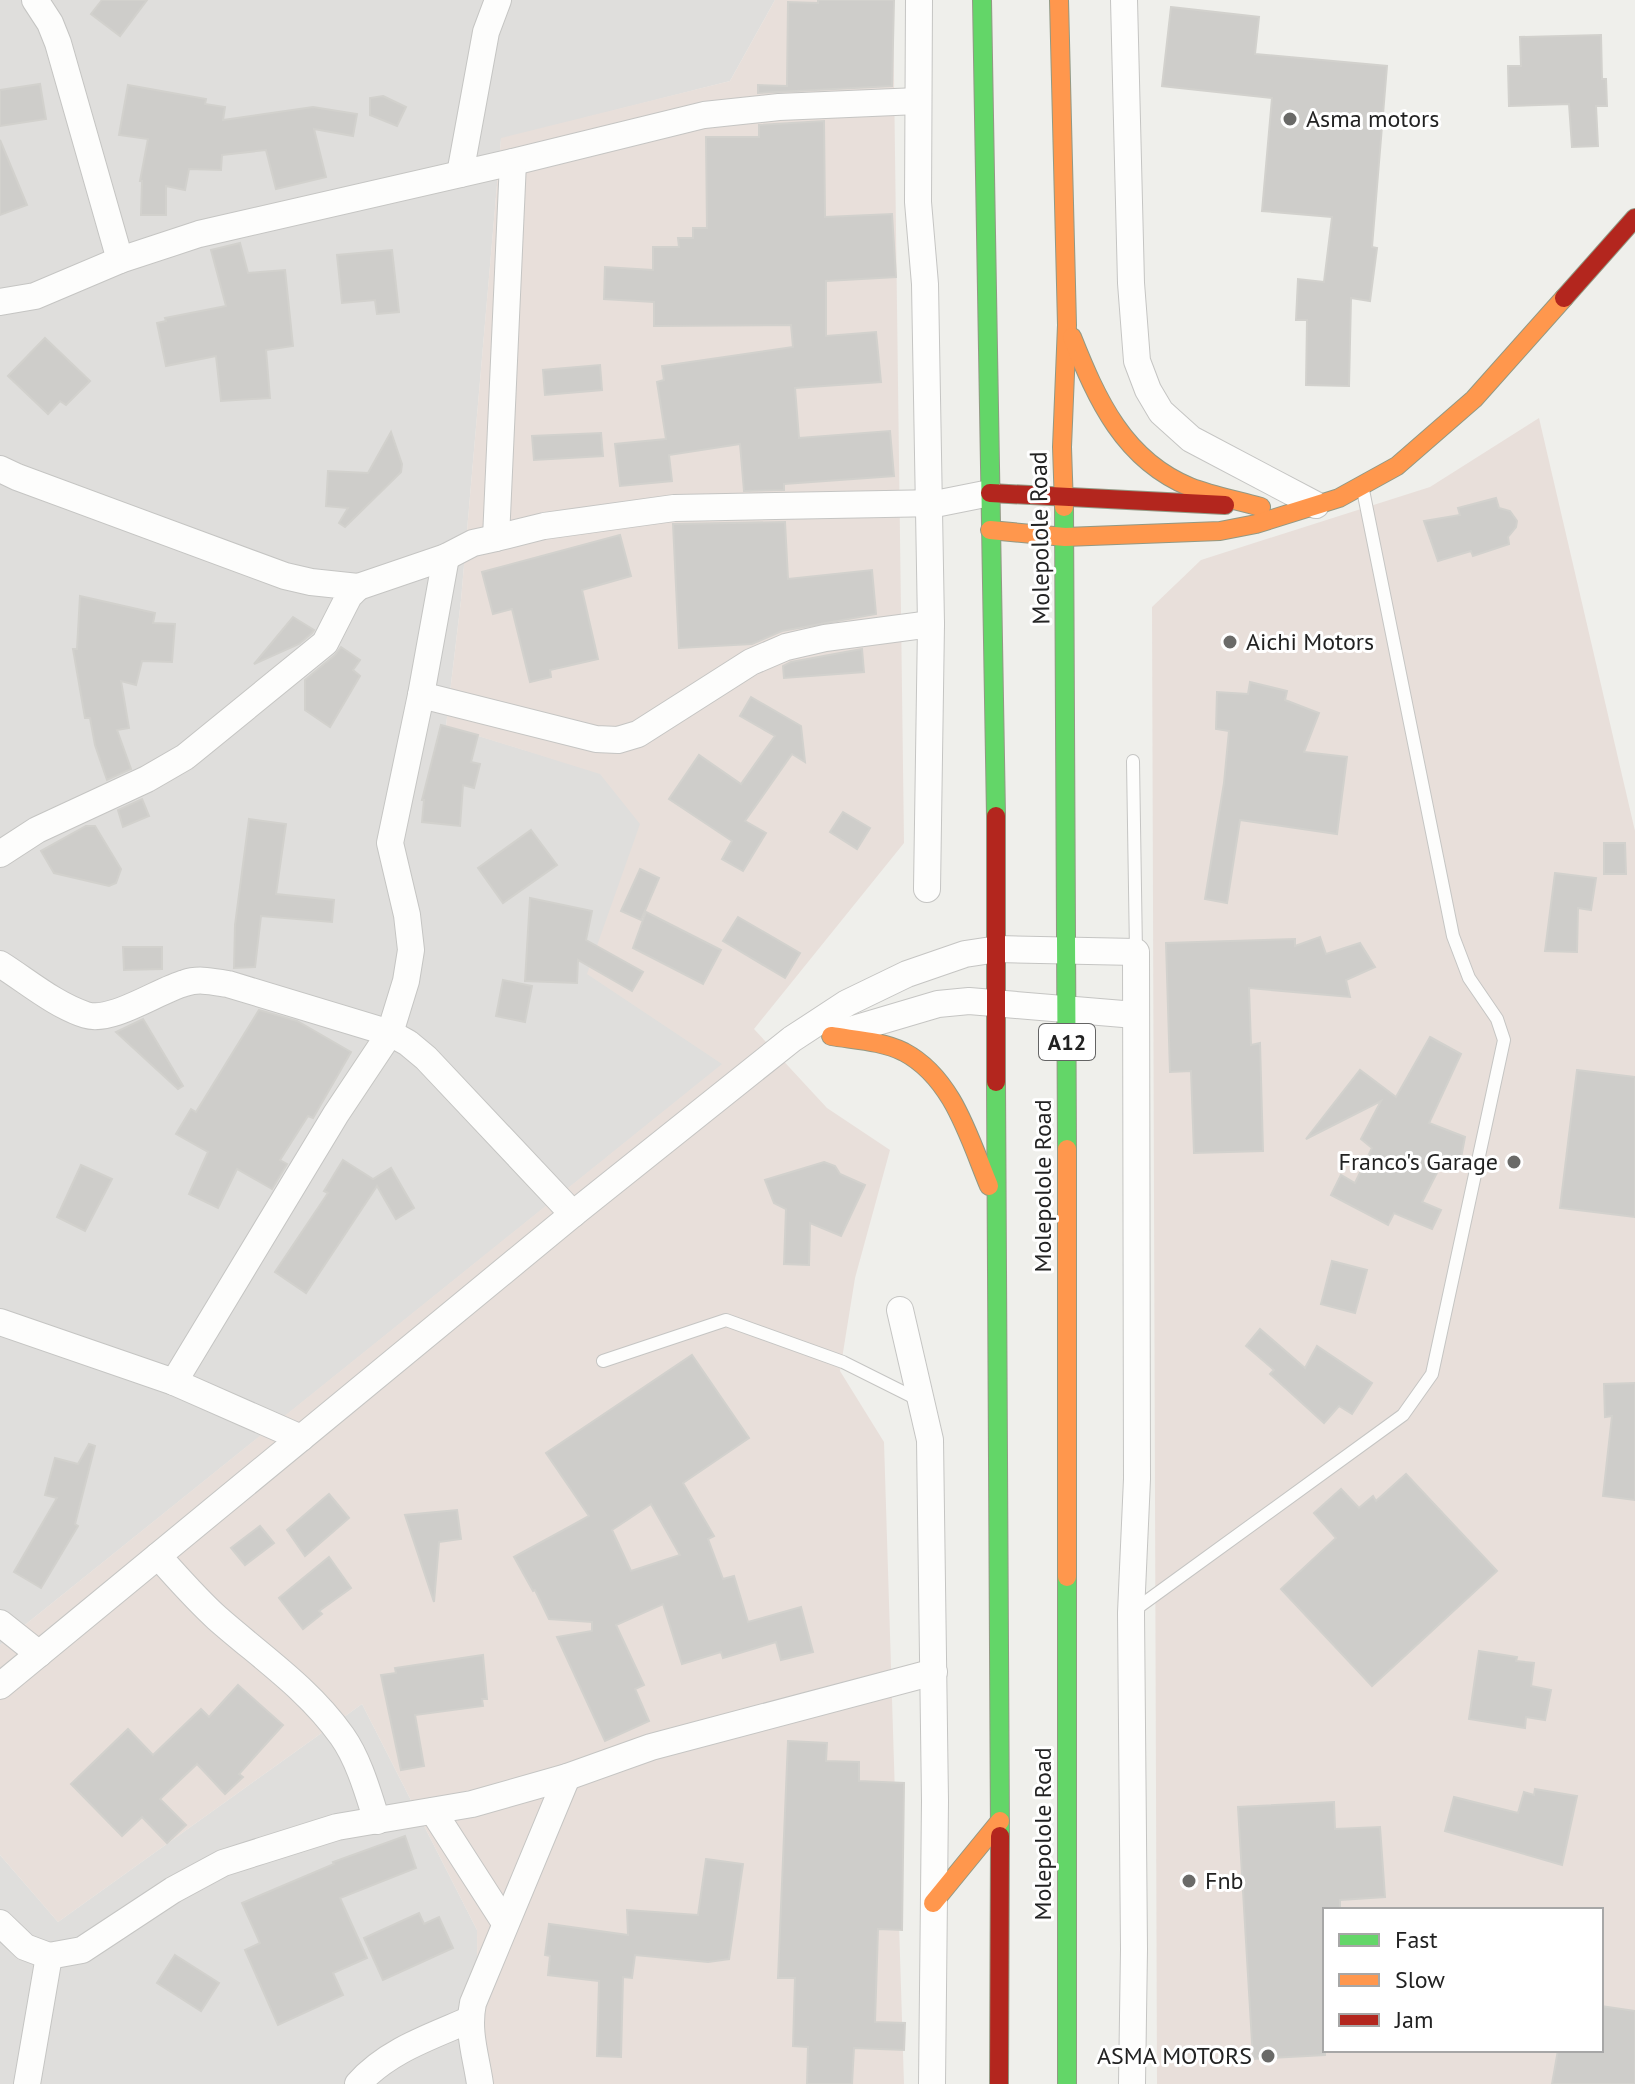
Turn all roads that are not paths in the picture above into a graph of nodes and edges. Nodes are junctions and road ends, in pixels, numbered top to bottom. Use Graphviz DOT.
graph roads {
  1 [pos="35,0"];
  2 [pos="498,0"];
  3 [pos="919,0"];
  4 [pos="982,0"];
  5 [pos="1059,0"];
  6 [pos="1124,0"];
  7 [pos="918,101"];
  8 [pos="513,162"];
  9 [pos="460,174"];
  10 [pos="1635,218"];
  11 [pos="120,260"];
  12 [pos="0,302"];
  13 [pos="1067,325"];
  14 [pos="0,469"];
  15 [pos="1362,487"];
  16 [pos="990,493"];
  17 [pos="1064,498"];
  18 [pos="934,502"];
  19 [pos="1261,507"];
  20 [pos="1305,508"];
  21 [pos="990,530"];
  22 [pos="1065,537"];
  23 [pos="496,538"];
  24 [pos="446,557"];
  25 [pos="358,587"];
  26 [pos="931,624"];
  27 [pos="421,695"];
  28 [pos="1133,761"];
  29 [pos="0,854"];
  30 [pos="927,889"];
  31 [pos="998,949"];
  32 [pos="1067,951"];
  33 [pos="1136,952"];
  34 [pos="0,964"];
  35 [pos="998,1001"];
  36 [pos="1067,1008"];
  37 [pos="1135,1015"];
  38 [pos="390,1033"];
  39 [pos="831,1036"];
  40 [pos="773,1056"];
  41 [pos="995,1199"];
  42 [pos="573,1214"];
  43 [pos="900,1310"];
  44 [pos="0,1322"];
  45 [pos="603,1361"];
  46 [pos="174,1382"];
  47 [pos="922,1401"];
  48 [pos="301,1438"];
  49 [pos="158,1556"];
  50 [pos="1131,1613"];
  51 [pos="0,1623"];
  52 [pos="39,1654"];
  53 [pos="934,1672"];
  54 [pos="0,1686"];
  55 [pos="567,1777"];
  56 [pos="433,1811"];
  57 [pos="377,1821"];
  58 [pos="1000,1821"];
  59 [pos="933,1903"];
  60 [pos="0,1923"];
  61 [pos="505,1923"];
  62 [pos="49,1956"];
  63 [pos="469,2020"];
  64 [pos="27,2084"];
  65 [pos="358,2084"];
  66 [pos="480,2084"];
  67 [pos="932,2084"];
  68 [pos="999,2084"];
  69 [pos="1067,2084"];
  70 [pos="1132,2084"];
  1 -- 11 [label="street"];
  2 -- 9 [label="street"];
  3 -- 7 [label="street"];
  4 -- 16 [label="main road, Molepolole Road"];
  5 -- 13 [label="main road, Molepolole Road / A12"];
  6 -- 20 [label="street"];
  7 -- 8 [label="street"];
  7 -- 18 [label="street"];
  8 -- 9 [label="street"];
  8 -- 23 [label="street"];
  9 -- 11 [label="street"];
  10 -- 15 [label="main road"];
  11 -- 12 [label="street"];
  13 -- 17 [label="main road, Molepolole Road / A12"];
  13 -- 19 [label="main road"];
  14 -- 25 [label="street"];
  15 -- 20 [label="main road"];
  15 -- 50 [label="lane"];
  16 -- 17 [label="main road"];
  16 -- 18 [label="street"];
  16 -- 21 [label="main road, Molepolole Road"];
  17 -- 19 [label="main road"];
  17 -- 22 [label="main road, Molepolole Road / A12"];
  18 -- 21 [label="street"];
  18 -- 23 [label="street"];
  18 -- 26 [label="street"];
  19 -- 20 [label="main road"];
  20 -- 22 [label="main road"];
  21 -- 22 [label="main road"];
  21 -- 31 [label="main road, Molepolole Road"];
  22 -- 32 [label="main road, Molepolole Road / A12"];
  23 -- 24 [label="street"];
  24 -- 25 [label="street"];
  24 -- 27 [label="street"];
  25 -- 29 [label="street"];
  26 -- 27 [label="street"];
  26 -- 30 [label="street"];
  27 -- 38 [label="street"];
  28 -- 33 [label="lane"];
  31 -- 32 [label="street"];
  31 -- 35 [label="main road, Molepolole Road"];
  31 -- 40 [label="street"];
  32 -- 33 [label="street"];
  32 -- 36 [label="main road, Molepolole Road / A12"];
  33 -- 37 [label="street"];
  34 -- 38 [label="street"];
  35 -- 36 [label="street"];
  35 -- 39 [label="street"];
  35 -- 41 [label="main road, Molepolole Road"];
  36 -- 37 [label="street"];
  36 -- 69 [label="main road, Molepolole Road / A12"];
  37 -- 50 [label="street"];
  38 -- 42 [label="street"];
  38 -- 46 [label="street"];
  39 -- 40 [label="street"];
  39 -- 41 [label="main road"];
  40 -- 42 [label="street"];
  41 -- 58 [label="main road, Molepolole Road"];
  42 -- 48 [label="street"];
  43 -- 47 [label="street"];
  44 -- 46 [label="street"];
  45 -- 47 [label="lane"];
  46 -- 48 [label="street"];
  47 -- 53 [label="street"];
  48 -- 49 [label="street"];
  49 -- 52 [label="street"];
  49 -- 57 [label="street"];
  50 -- 70 [label="street"];
  51 -- 52 [label="street"];
  52 -- 54 [label="street"];
  53 -- 55 [label="street"];
  53 -- 59 [label="street"];
  55 -- 56 [label="street"];
  55 -- 61 [label="street"];
  56 -- 57 [label="street"];
  56 -- 61 [label="street"];
  57 -- 62 [label="street"];
  58 -- 59 [label="main road"];
  58 -- 68 [label="main road, Molepolole Road"];
  59 -- 67 [label="street"];
  60 -- 62 [label="street"];
  61 -- 63 [label="street"];
  62 -- 64 [label="street"];
  63 -- 65 [label="street"];
  63 -- 66 [label="street"];
}
